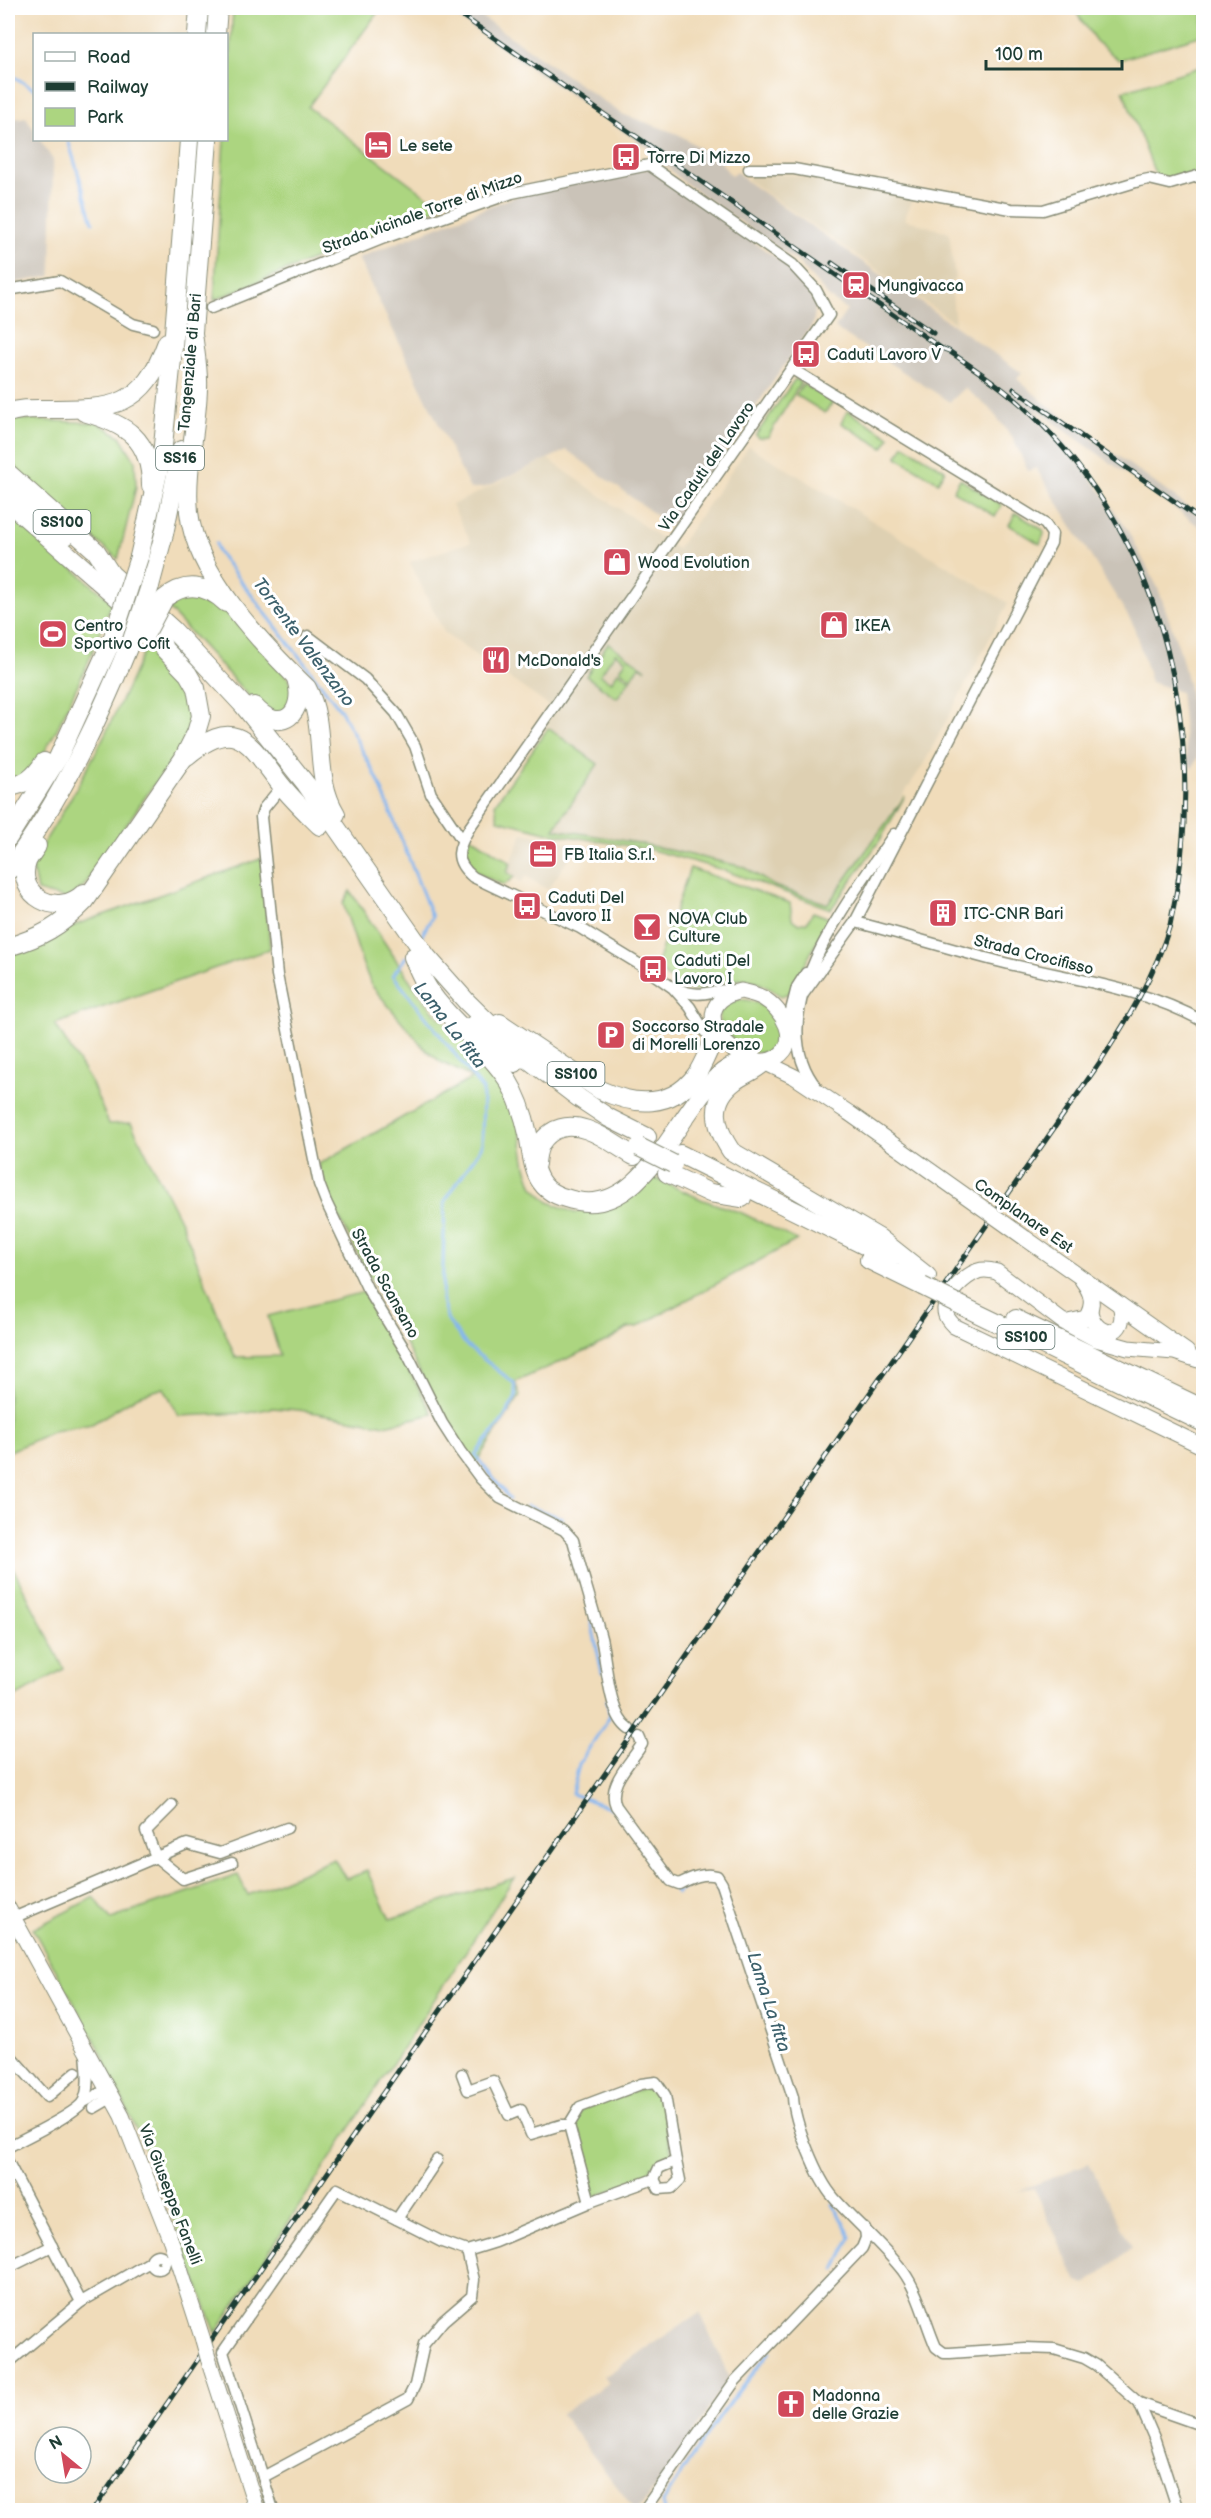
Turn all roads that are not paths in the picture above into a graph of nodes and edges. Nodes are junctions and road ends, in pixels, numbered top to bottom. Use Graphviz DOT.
graph roads {
  1 [pos="199,8"];
  2 [pos="218,8"];
  3 [pos="197,33"];
  4 [pos="216,33"];
  5 [pos="189,141"];
  6 [pos="208,141"];
  7 [pos="649,165"];
  8 [pos="749,169"];
  9 [pos="1203,174"];
  10 [pos="8,290"];
  11 [pos="211,308"];
  12 [pos="176,309"];
  13 [pos="153,329"];
  14 [pos="193,333"];
  15 [pos="792,369"];
  16 [pos="17,409"];
  17 [pos="75,409"];
  18 [pos="8,474"];
  19 [pos="8,486"];
  20 [pos="8,502"];
  21 [pos="151,508"];
  22 [pos="111,574"];
  23 [pos="243,618"];
  24 [pos="153,631"];
  25 [pos="308,636"];
  26 [pos="112,640"];
  27 [pos="295,676"];
  28 [pos="183,759"];
  29 [pos="70,773"];
  30 [pos="282,786"];
  31 [pos="8,787"];
  32 [pos="923,790"];
  33 [pos="320,826"];
  34 [pos="8,838"];
  35 [pos="462,840"];
  36 [pos="8,871"];
  37 [pos="100,877"];
  38 [pos="373,880"];
  39 [pos="855,922"];
  40 [pos="8,947"];
  41 [pos="818,954"];
  42 [pos="424,959"];
  43 [pos="673,988"];
  44 [pos="741,991"];
  45 [pos="804,993"];
  46 [pos="1203,1022"];
  47 [pos="788,1026"];
  48 [pos="710,1037"];
  49 [pos="758,1061"];
  50 [pos="710,1085"];
  51 [pos="823,1095"];
  52 [pos="640,1147"];
  53 [pos="673,1164"];
  54 [pos="536,1172"];
  55 [pos="1078,1276"];
  56 [pos="926,1280"];
  57 [pos="960,1298"];
  58 [pos="1120,1305"];
  59 [pos="1090,1312"];
  60 [pos="1068,1322"];
  61 [pos="1201,1362"];
  62 [pos="1203,1409"];
  63 [pos="1203,1423"];
  64 [pos="1203,1447"];
  65 [pos="629,1730"];
  66 [pos="639,1737"];
  67 [pos="172,1805"];
  68 [pos="287,1828"];
  69 [pos="156,1857"];
  70 [pos="232,1863"];
  71 [pos="9,1911"];
  72 [pos="86,2049"];
  73 [pos="8,2053"];
  74 [pos="76,2072"];
  75 [pos="462,2074"];
  76 [pos="111,2093"];
  77 [pos="84,2102"];
  78 [pos="94,2108"];
  79 [pos="73,2111"];
  80 [pos="122,2116"];
  81 [pos="569,2125"];
  82 [pos="8,2147"];
  83 [pos="437,2160"];
  84 [pos="8,2162"];
  85 [pos="676,2162"];
  86 [pos="654,2179"];
  87 [pos="590,2202"];
  88 [pos="397,2219"];
  89 [pos="865,2228"];
  90 [pos="52,2246"];
  91 [pos="467,2251"];
  92 [pos="858,2253"];
  93 [pos="885,2253"];
  94 [pos="150,2262"];
  95 [pos="8,2268"];
  96 [pos="81,2302"];
  97 [pos="8,2363"];
  98 [pos="1139,2403"];
  99 [pos="1203,2426"];
  100 [pos="263,2477"];
  101 [pos="257,2511"];
  102 [pos="273,2511"];
  103 [pos="644,2511"];
  104 [pos="1178,2511"];
  1 -- 3 [label="highway"];
  2 -- 4 [label="highway"];
  5 -- 12 [label="highway, Tangenziale di Bari / SS16"];
  6 -- 14 [label="highway, Tangenziale di Bari / SS16"];
  7 -- 11 [label="street, Strada vicinale Torre di Mizzo"];
  7 -- 15 [label="street, Via Caduti del Lavoro"];
  8 -- 9 [label="street"];
  10 -- 13 [label="street"];
  12 -- 17 [label="highway"];
  12 -- 21 [label="highway, Tangenziale di Bari / SS16"];
  14 -- 23 [label="highway"];
  14 -- 24 [label="highway, Tangenziale di Bari / SS16, bridge"];
  15 -- 32 [label="street"];
  15 -- 35 [label="street, Via Caduti del Lavoro"];
  16 -- 17 [label="highway"];
  17 -- 21 [label="highway"];
  18 -- 22 [label="highway, SS100"];
  19 -- 22 [label="main road, SS100"];
  20 -- 24 [label="highway, SS100"];
  21 -- 26 [label="highway, Tangenziale di Bari / SS16, bridge"];
  22 -- 24 [label="highway, SS100"];
  23 -- 24 [label="highway, bridge"];
  23 -- 27 [label="highway"];
  24 -- 27 [label="highway"];
  24 -- 28 [label="highway"];
  24 -- 29 [label="highway, Tangenziale di Bari / SS16"];
  24 -- 33 [label="highway, SS100"];
  24 -- 38 [label="highway, SS100"];
  25 -- 35 [label="street"];
  26 -- 31 [label="highway"];
  26 -- 34 [label="highway, Tangenziale di Bari / SS16"];
  27 -- 38 [label="highway"];
  28 -- 30 [label="highway"];
  28 -- 37 [label="highway"];
  29 -- 36 [label="highway, Tangenziale di Bari / SS16"];
  29 -- 37 [label="highway"];
  30 -- 33 [label="highway"];
  30 -- 65 [label="street, Strada Scansano"];
  32 -- 39 [label="street"];
  32 -- 41 [label="street"];
  33 -- 42 [label="highway, SS100"];
  35 -- 43 [label="street"];
  37 -- 40 [label="highway"];
  38 -- 42 [label="highway, SS100"];
  39 -- 45 [label="street"];
  39 -- 46 [label="street, Strada Crocifisso"];
  41 -- 45 [label="street"];
  41 -- 47 [label="street"];
  42 -- 48 [label="highway, SS100"];
  42 -- 52 [label="highway, SS100"];
  42 -- 54 [label="highway, SS100"];
  43 -- 44 [label="street"];
  43 -- 48 [label="street"];
  44 -- 47 [label="main road"];
  44 -- 48 [label="main road"];
  45 -- 51 [label="street"];
  47 -- 49 [label="main road"];
  48 -- 49 [label="main road"];
  48 -- 50 [label="highway"];
  49 -- 50 [label="highway"];
  49 -- 51 [label="main road, Complanare Est"];
  49 -- 56 [label="highway, SS100"];
  50 -- 54 [label="highway"];
  51 -- 55 [label="main road, Complanare Est, bridge"];
  52 -- 53 [label="highway, SS100"];
  52 -- 54 [label="highway, SS100"];
  53 -- 56 [label="highway, SS100"];
  53 -- 56 [label="highway, SS100"];
  55 -- 58 [label="main road, Complanare Est"];
  55 -- 59 [label="main road"];
  56 -- 57 [label="highway, SS100"];
  57 -- 62 [label="highway, SS100"];
  57 -- 63 [label="highway, SS100"];
  58 -- 59 [label="main road"];
  58 -- 61 [label="main road, Complanare Est"];
  59 -- 60 [label="main road, SS100"];
  60 -- 61 [label="main road"];
  60 -- 64 [label="main road"];
  66 -- 89 [label="street"];
  67 -- 69 [label="street"];
  68 -- 69 [label="street"];
  69 -- 70 [label="street"];
  69 -- 71 [label="street"];
  71 -- 72 [label="main road, Via Giuseppe Fanelli"];
  72 -- 76 [label="main road, Via Giuseppe Fanelli"];
  72 -- 77 [label="street"];
  73 -- 74 [label="street"];
  75 -- 81 [label="street"];
  76 -- 77 [label="street"];
  76 -- 78 [label="street"];
  76 -- 80 [label="main road, Via Giuseppe Fanelli"];
  77 -- 79 [label="street"];
  78 -- 79 [label="street"];
  78 -- 80 [label="street"];
  79 -- 82 [label="street"];
  80 -- 101 [label="main road, Via Giuseppe Fanelli, bridge"];
  81 -- 85 [label="street"];
  81 -- 87 [label="street"];
  83 -- 88 [label="street"];
  84 -- 90 [label="street"];
  85 -- 86 [label="street"];
  85 -- 86 [label="street"];
  86 -- 87 [label="street"];
  87 -- 91 [label="street"];
  88 -- 91 [label="street"];
  88 -- 100 [label="street"];
  89 -- 92 [label="street"];
  89 -- 93 [label="street"];
  90 -- 95 [label="street"];
  90 -- 96 [label="street"];
  91 -- 100 [label="street"];
  92 -- 93 [label="street"];
  92 -- 103 [label="street"];
  93 -- 98 [label="street"];
  94 -- 96 [label="street"];
  96 -- 97 [label="street"];
  98 -- 99 [label="street"];
  98 -- 104 [label="street"];
  100 -- 102 [label="street"];
}
